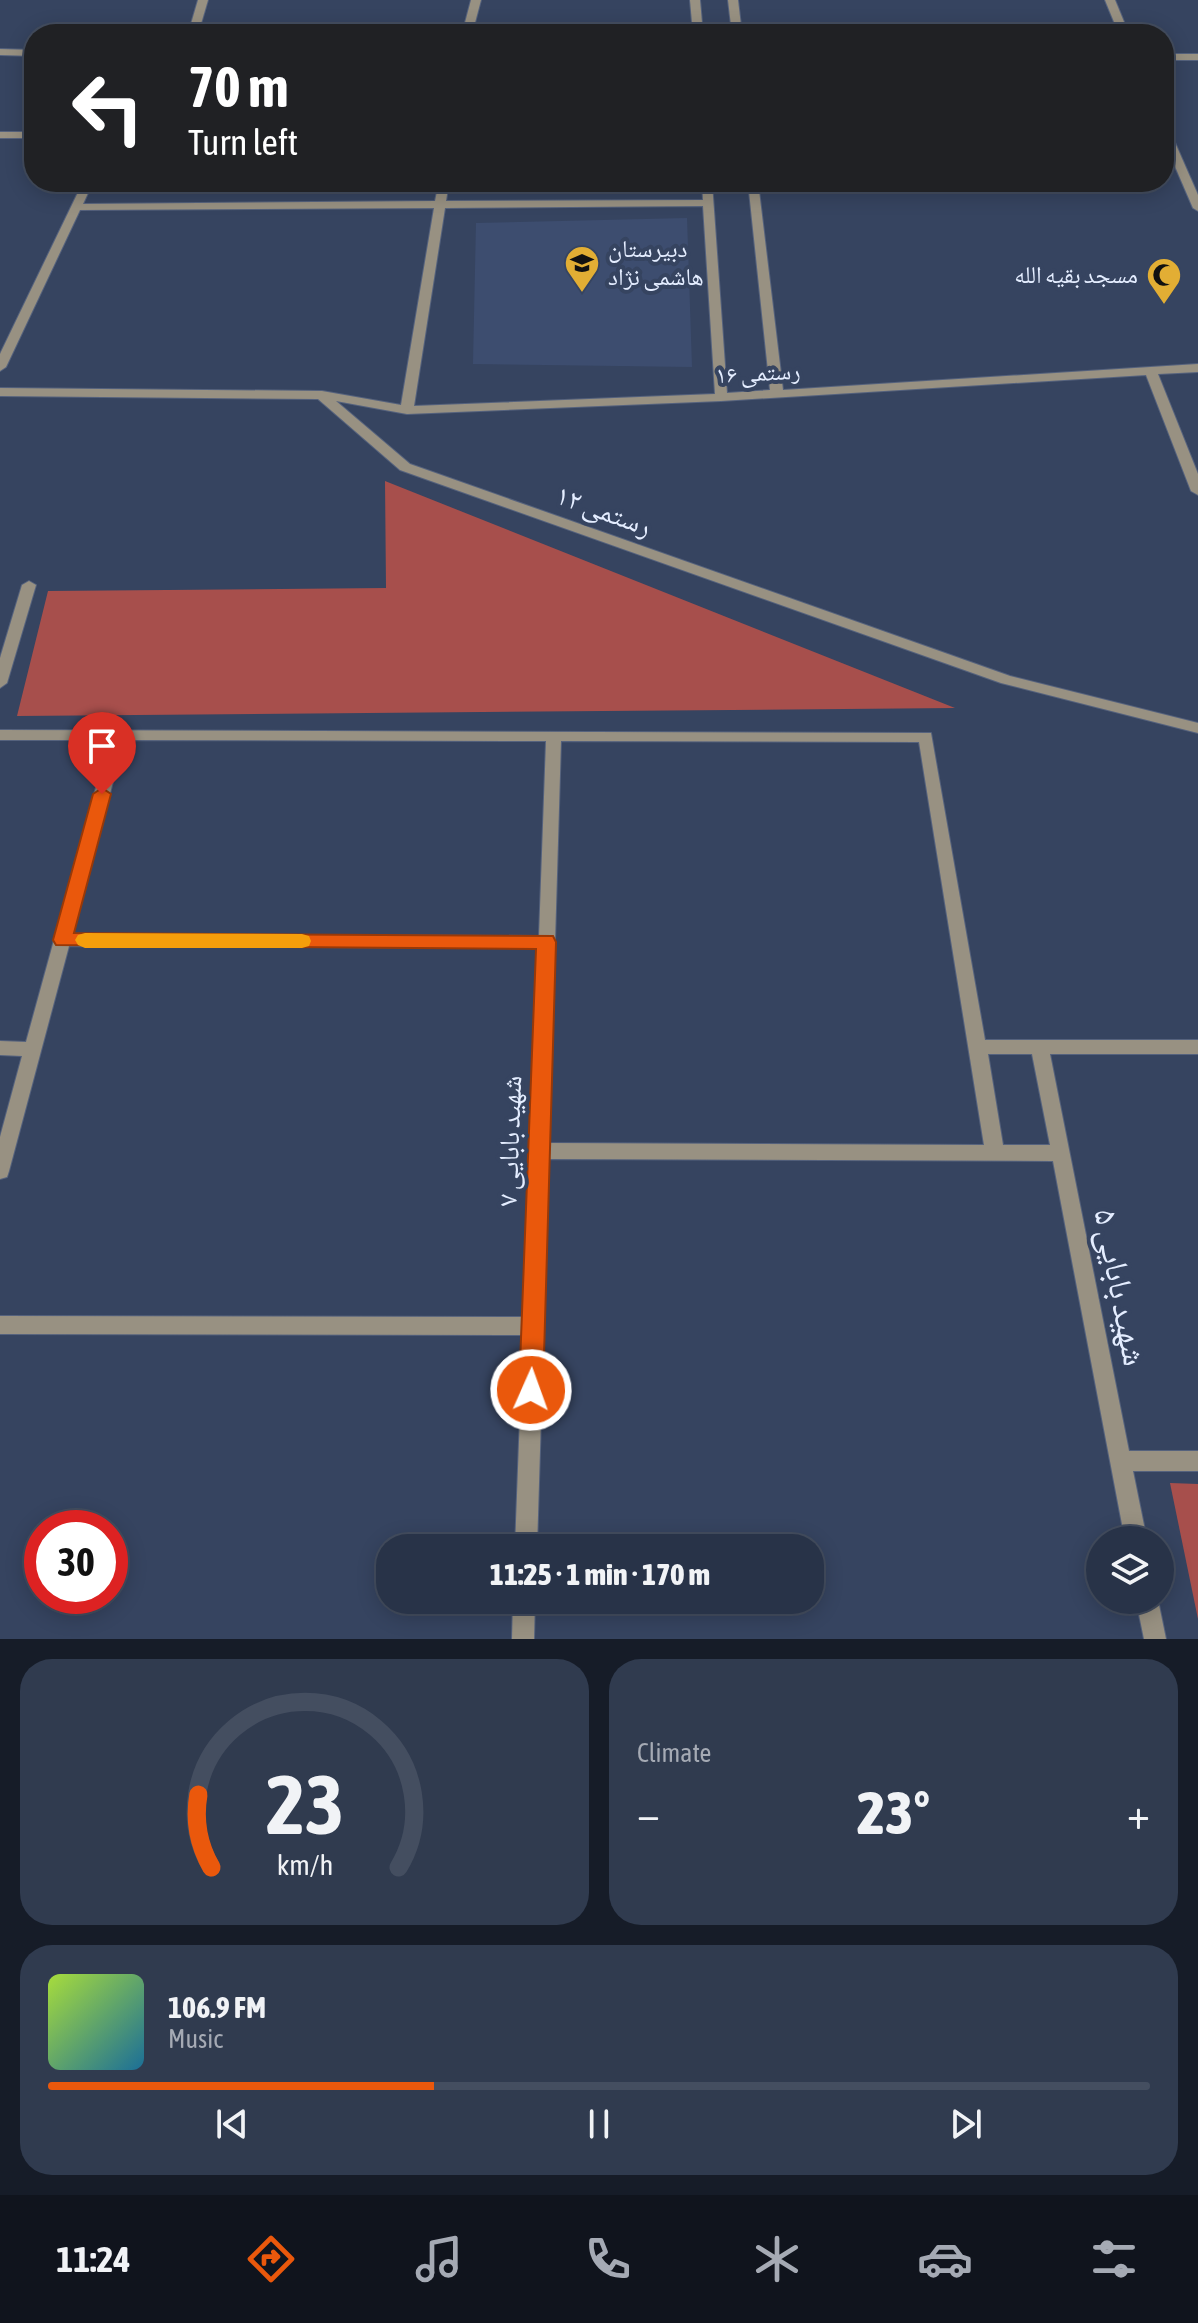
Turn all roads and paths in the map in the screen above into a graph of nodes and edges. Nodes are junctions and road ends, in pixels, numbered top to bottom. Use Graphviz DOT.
graph roads {
  1 [pos="203,0"];
  2 [pos="476,0"];
  3 [pos="695,0"];
  4 [pos="733,0"];
  5 [pos="1110,0"];
  6 [pos="196,24"];
  7 [pos="470,24"];
  8 [pos="697,24"];
  9 [pos="736,24"];
  10 [pos="1120,24"];
  11 [pos="0,52"];
  12 [pos="24,53"];
  13 [pos="1174,57"];
  14 [pos="1198,57"];
  15 [pos="0,135"];
  16 [pos="24,135"];
  17 [pos="1174,152"];
  18 [pos="84,192"];
  19 [pos="443,192"];
  20 [pos="707,192"];
  21 [pos="754,192"];
  22 [pos="708,203"];
  23 [pos="441,205"];
  24 [pos="77,207"];
  25 [pos="1198,208"];
  26 [pos="0,367"];
  27 [pos="1198,368"];
  28 [pos="1151,371"];
  29 [pos="0,392"];
  30 [pos="777,394"];
  31 [pos="321,395"];
  32 [pos="721,397"];
  33 [pos="407,410"];
  34 [pos="1198,491"];
  35 [pos="29,585"];
  36 [pos="0,683"];
  37 [pos="1198,728"];
  38 [pos="0,735"];
  39 [pos="118,735"];
  40 [pos="554,736"];
  41 [pos="63,940"];
  42 [pos="546,942"];
  43 [pos="978,1047"];
  44 [pos="1040,1047"];
  45 [pos="1198,1047"];
  46 [pos="0,1048"];
  47 [pos="33,1049"];
  48 [pos="539,1151"];
  49 [pos="995,1153"];
  50 [pos="1060,1153"];
  51 [pos="0,1171"];
  52 [pos="0,1325"];
  53 [pos="533,1326"];
  54 [pos="1120,1461"];
  55 [pos="1198,1461"];
  56 [pos="1133,1526"];
  57 [pos="526,1534"];
  58 [pos="524,1614"];
  59 [pos="1150,1614"];
  60 [pos="523,1639"];
  61 [pos="1155,1639"];
  1 -- 6 [label="street"];
  2 -- 7 [label="street"];
  3 -- 8 [label="street"];
  4 -- 9 [label="street"];
  5 -- 10 [label="street"];
  11 -- 12 [label="street"];
  13 -- 14 [label="street"];
  15 -- 16 [label="street"];
  17 -- 25 [label="street"];
  18 -- 24 [label="street"];
  19 -- 23 [label="street"];
  20 -- 22 [label="street"];
  21 -- 30 [label="street"];
  22 -- 23 [label="street"];
  22 -- 32 [label="street"];
  23 -- 24 [label="street"];
  23 -- 33 [label="street"];
  24 -- 26 [label="street"];
  27 -- 28 [label="street, رستمی ۱۶"];
  28 -- 30 [label="street, رستمی ۱۶"];
  28 -- 34 [label="street"];
  29 -- 31 [label="street"];
  30 -- 32 [label="street, رستمی ۱۶"];
  31 -- 33 [label="street, رستمی ۱۶"];
  31 -- 37 [label="street, رستمی ۱۲"];
  32 -- 33 [label="street, رستمی ۱۶"];
  35 -- 36 [label="street"];
  38 -- 39 [label="street"];
  39 -- 40 [label="street"];
  39 -- 41 [label="street"];
  40 -- 42 [label="street, شهید بابایی ۷"];
  40 -- 43 [label="street"];
  41 -- 42 [label="street"];
  41 -- 47 [label="street"];
  42 -- 48 [label="street, شهید بابایی ۷"];
  43 -- 44 [label="street"];
  43 -- 49 [label="street"];
  44 -- 45 [label="street"];
  44 -- 50 [label="street, شهید بابایی ۵"];
  46 -- 47 [label="street"];
  47 -- 51 [label="street"];
  48 -- 49 [label="street"];
  48 -- 53 [label="street, شهید بابایی ۷"];
  49 -- 50 [label="street"];
  50 -- 54 [label="street, شهید بابایی ۵"];
  52 -- 53 [label="street"];
  53 -- 57 [label="street, شهید بابایی ۷"];
  54 -- 55 [label="street"];
  54 -- 56 [label="street, شهید بابایی ۵"];
  58 -- 60 [label="street"];
  59 -- 61 [label="street"];
}
